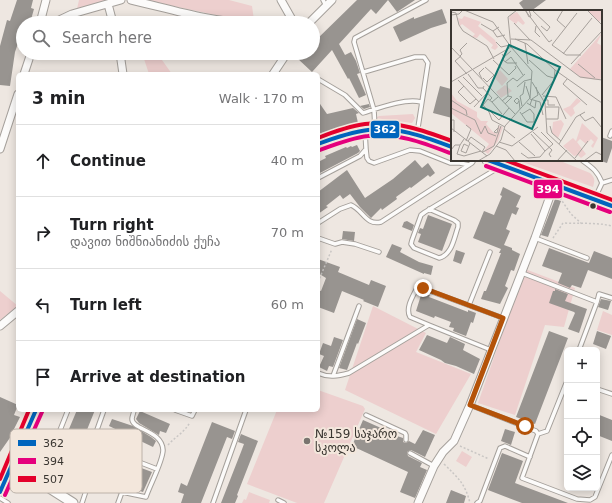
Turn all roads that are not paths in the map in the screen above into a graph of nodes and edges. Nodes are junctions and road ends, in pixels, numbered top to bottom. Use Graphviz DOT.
graph roads {
  1 [pos="46,0"];
  2 [pos="121,0"];
  3 [pos="131,0"];
  4 [pos="281,0"];
  5 [pos="332,0"];
  6 [pos="426,0"];
  7 [pos="324,3"];
  8 [pos="108,4"];
  9 [pos="184,13"];
  10 [pos="42,16"];
  11 [pos="68,16"];
  12 [pos="111,16"];
  13 [pos="183,16"];
  14 [pos="200,16"];
  15 [pos="290,16"];
  16 [pos="315,16"];
  17 [pos="29,60"];
  18 [pos="121,60"];
  19 [pos="282,60"];
  20 [pos="25,72"];
  21 [pos="123,72"];
  22 [pos="274,72"];
  23 [pos="364,72"];
  24 [pos="320,80"];
  25 [pos="16,100"];
  26 [pos="421,102"];
  27 [pos="374,110"];
  28 [pos="370,130"];
  29 [pos="612,131"];
  30 [pos="416,135"];
  31 [pos="610,136"];
  32 [pos="320,143"];
  33 [pos="451,147"];
  34 [pos="0,149"];
  35 [pos="366,149"];
  36 [pos="473,161"];
  37 [pos="583,161"];
  38 [pos="492,162"];
  39 [pos="469,165"];
  40 [pos="514,165"];
  41 [pos="320,177"];
  42 [pos="612,180"];
  43 [pos="602,183"];
  44 [pos="554,185"];
  45 [pos="595,199"];
  46 [pos="612,206"];
  47 [pos="429,209"];
  48 [pos="320,222"];
  49 [pos="535,238"];
  50 [pos="320,239"];
  51 [pos="379,252"];
  52 [pos="490,252"];
  53 [pos="587,258"];
  54 [pos="522,273"];
  55 [pos="612,298"];
  56 [pos="596,302"];
  57 [pos="469,305"];
  58 [pos="359,306"];
  59 [pos="16,313"];
  60 [pos="503,318"];
  61 [pos="429,325"];
  62 [pos="0,326"];
  63 [pos="580,347"];
  64 [pos="491,350"];
  65 [pos="320,374"];
  66 [pos="333,376"];
  67 [pos="566,383"];
  68 [pos="600,390"];
  69 [pos="612,394"];
  70 [pos="470,405"];
  71 [pos="35,412"];
  72 [pos="67,412"];
  73 [pos="103,412"];
  74 [pos="134,412"];
  75 [pos="181,412"];
  76 [pos="194,412"];
  77 [pos="245,412"];
  78 [pos="366,415"];
  79 [pos="27,429"];
  80 [pos="61,429"];
  81 [pos="97,429"];
  82 [pos="538,434"];
  83 [pos="406,440"];
  84 [pos="410,453"];
  85 [pos="612,455"];
  86 [pos="530,457"];
  87 [pos="142,463"];
  88 [pos="10,465"];
  89 [pos="434,466"];
  90 [pos="157,469"];
  91 [pos="4,478"];
  92 [pos="0,492"];
  93 [pos="58,493"];
  94 [pos="85,493"];
  95 [pos="122,493"];
  96 [pos="127,493"];
  97 [pos="0,498"];
  98 [pos="278,500"];
  99 [pos="480,502"];
  100 [pos="8,503"];
  101 [pos="73,503"];
  102 [pos="82,503"];
  103 [pos="118,503"];
  104 [pos="213,503"];
  105 [pos="284,503"];
  106 [pos="418,503"];
  1 -- 10 [label="street"];
  2 -- 8 [label="street"];
  3 -- 9 [label="street"];
  4 -- 15 [label="street"];
  5 -- 7 [label="street"];
  6 -- 23 [label="lane"];
  7 -- 16 [label="street"];
  8 -- 11 [label="street"];
  8 -- 12 [label="street"];
  9 -- 13 [label="lane"];
  9 -- 14 [label="street"];
  17 -- 20 [label="street"];
  18 -- 21 [label="street"];
  19 -- 22 [label="street"];
  23 -- 26 [label="lane"];
  23 -- 27 [label="lane"];
  24 -- 27 [label="lane"];
  25 -- 34 [label="street"];
  26 -- 27 [label="lane"];
  26 -- 30 [label="lane"];
  27 -- 28 [label="lane"];
  28 -- 30 [label="main road"];
  28 -- 32 [label="main road"];
  28 -- 35 [label="lane"];
  29 -- 31 [label="lane"];
  30 -- 33 [label="main road"];
  35 -- 39 [label="lane"];
  35 -- 41 [label="lane"];
  36 -- 39 [label="lane"];
  37 -- 43 [label="lane"];
  38 -- 40 [label="main road"];
  38 -- 47 [label="lane"];
  39 -- 48 [label="lane"];
  40 -- 44 [label="main road"];
  42 -- 43 [label="lane"];
  43 -- 45 [label="lane"];
  44 -- 45 [label="main road"];
  44 -- 49 [label="street"];
  45 -- 46 [label="main road"];
  47 -- 47 [label="lane"];
  49 -- 53 [label="lane"];
  49 -- 54 [label="street"];
  50 -- 51 [label="lane"];
  52 -- 57 [label="lane"];
  54 -- 56 [label="lane"];
  54 -- 60 [label="street"];
  55 -- 56 [label="lane"];
  56 -- 63 [label="lane"];
  57 -- 60 [label="lane"];
  57 -- 61 [label="lane"];
  58 -- 66 [label="lane"];
  59 -- 62 [label="street"];
  60 -- 64 [label="street"];
  61 -- 64 [label="lane"];
  61 -- 66 [label="lane"];
  64 -- 70 [label="street"];
  65 -- 66 [label="lane"];
  67 -- 82 [label="lane"];
  68 -- 69 [label="lane"];
  70 -- 82 [label="lane"];
  70 -- 89 [label="street"];
  71 -- 79 [label="main road"];
  72 -- 80 [label="lane"];
  73 -- 81 [label="lane"];
  74 -- 90 [label="lane"];
  75 -- 76 [label="lane"];
  77 -- 104 [label="lane"];
  78 -- 83 [label="lane"];
  82 -- 86 [label="lane"];
  84 -- 89 [label="lane"];
  85 -- 86 [label="lane"];
  86 -- 99 [label="lane"];
  87 -- 90 [label="lane"];
  88 -- 91 [label="main road"];
  89 -- 106 [label="street"];
  90 -- 96 [label="lane"];
  91 -- 92 [label="street"];
  93 -- 101 [label="street"];
  94 -- 102 [label="lane"];
  95 -- 103 [label="lane"];
  97 -- 100 [label="lane"];
  98 -- 105 [label="lane"];
}
